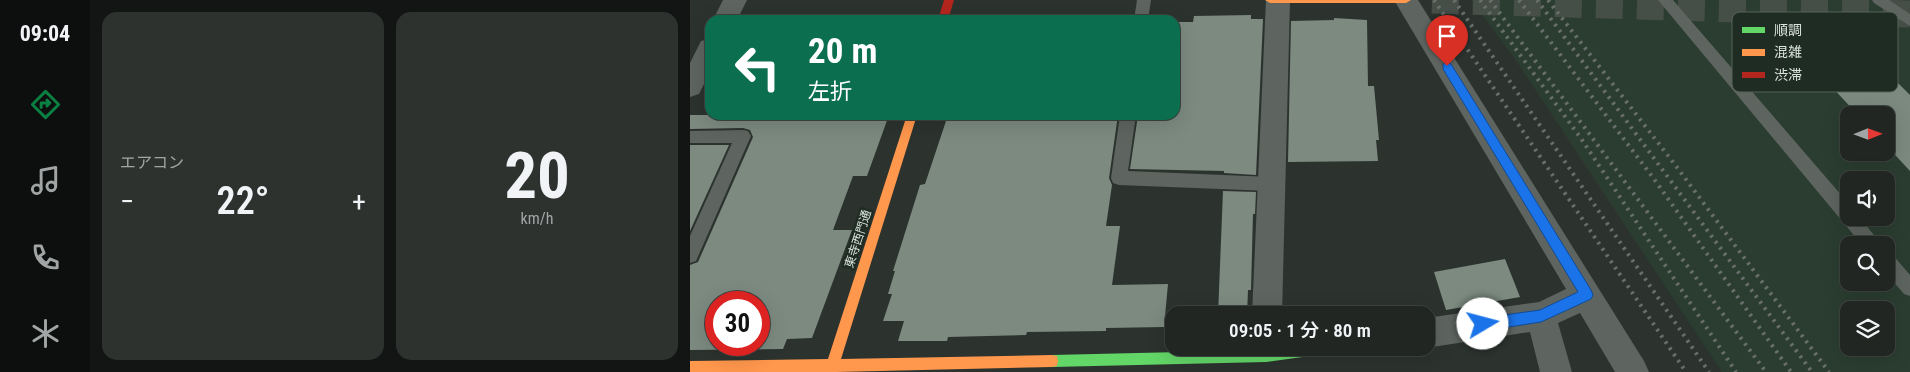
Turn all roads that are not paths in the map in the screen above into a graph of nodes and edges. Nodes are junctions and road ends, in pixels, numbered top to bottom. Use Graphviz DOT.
graph roads {
  1 [pos="735,0"];
  2 [pos="949,0"];
  3 [pos="1144,0"];
  4 [pos="1270,0"];
  5 [pos="1278,0"];
  6 [pos="1406,0"];
  7 [pos="1416,0"];
  8 [pos="1664,0"];
  9 [pos="1879,0"];
  10 [pos="1897,12"];
  11 [pos="1898,13"];
  12 [pos="728,15"];
  13 [pos="944,15"];
  14 [pos="1142,15"];
  15 [pos="1910,21"];
  16 [pos="705,58"];
  17 [pos="1732,80"];
  18 [pos="690,87"];
  19 [pos="1742,92"];
  20 [pos="910,120"];
  21 [pos="1127,120"];
  22 [pos="690,137"];
  23 [pos="1271,184"];
  24 [pos="1840,206"];
  25 [pos="1857,226"];
  26 [pos="1865,236"];
  27 [pos="690,255"];
  28 [pos="1895,270"];
  29 [pos="1910,288"];
  30 [pos="1586,295"];
  31 [pos="1267,306"];
  32 [pos="1541,316"];
  33 [pos="1435,332"];
  34 [pos="1266,358"];
  35 [pos="690,368"];
  36 [pos="831,369"];
  37 [pos="1556,372"];
  38 [pos="1633,372"];
  1 -- 12 [label="street"];
  2 -- 13 [label="street"];
  3 -- 14 [label="lane"];
  4 -- 5 [label="street"];
  5 -- 6 [label="street"];
  5 -- 23 [label="street"];
  6 -- 7 [label="street"];
  6 -- 30 [label="street"];
  8 -- 17 [label="lane"];
  9 -- 10 [label="lane"];
  11 -- 15 [label="lane"];
  16 -- 18 [label="street"];
  19 -- 24 [label="lane"];
  20 -- 36 [label="street, 東寺西門通"];
  21 -- 23 [label="lane"];
  22 -- 27 [label="lane"];
  23 -- 31 [label="street"];
  25 -- 26 [label="lane"];
  28 -- 29 [label="lane"];
  30 -- 32 [label="street"];
  30 -- 38 [label="street"];
  32 -- 33 [label="street"];
  32 -- 37 [label="street"];
  34 -- 36 [label="street"];
  35 -- 36 [label="street"];
}
